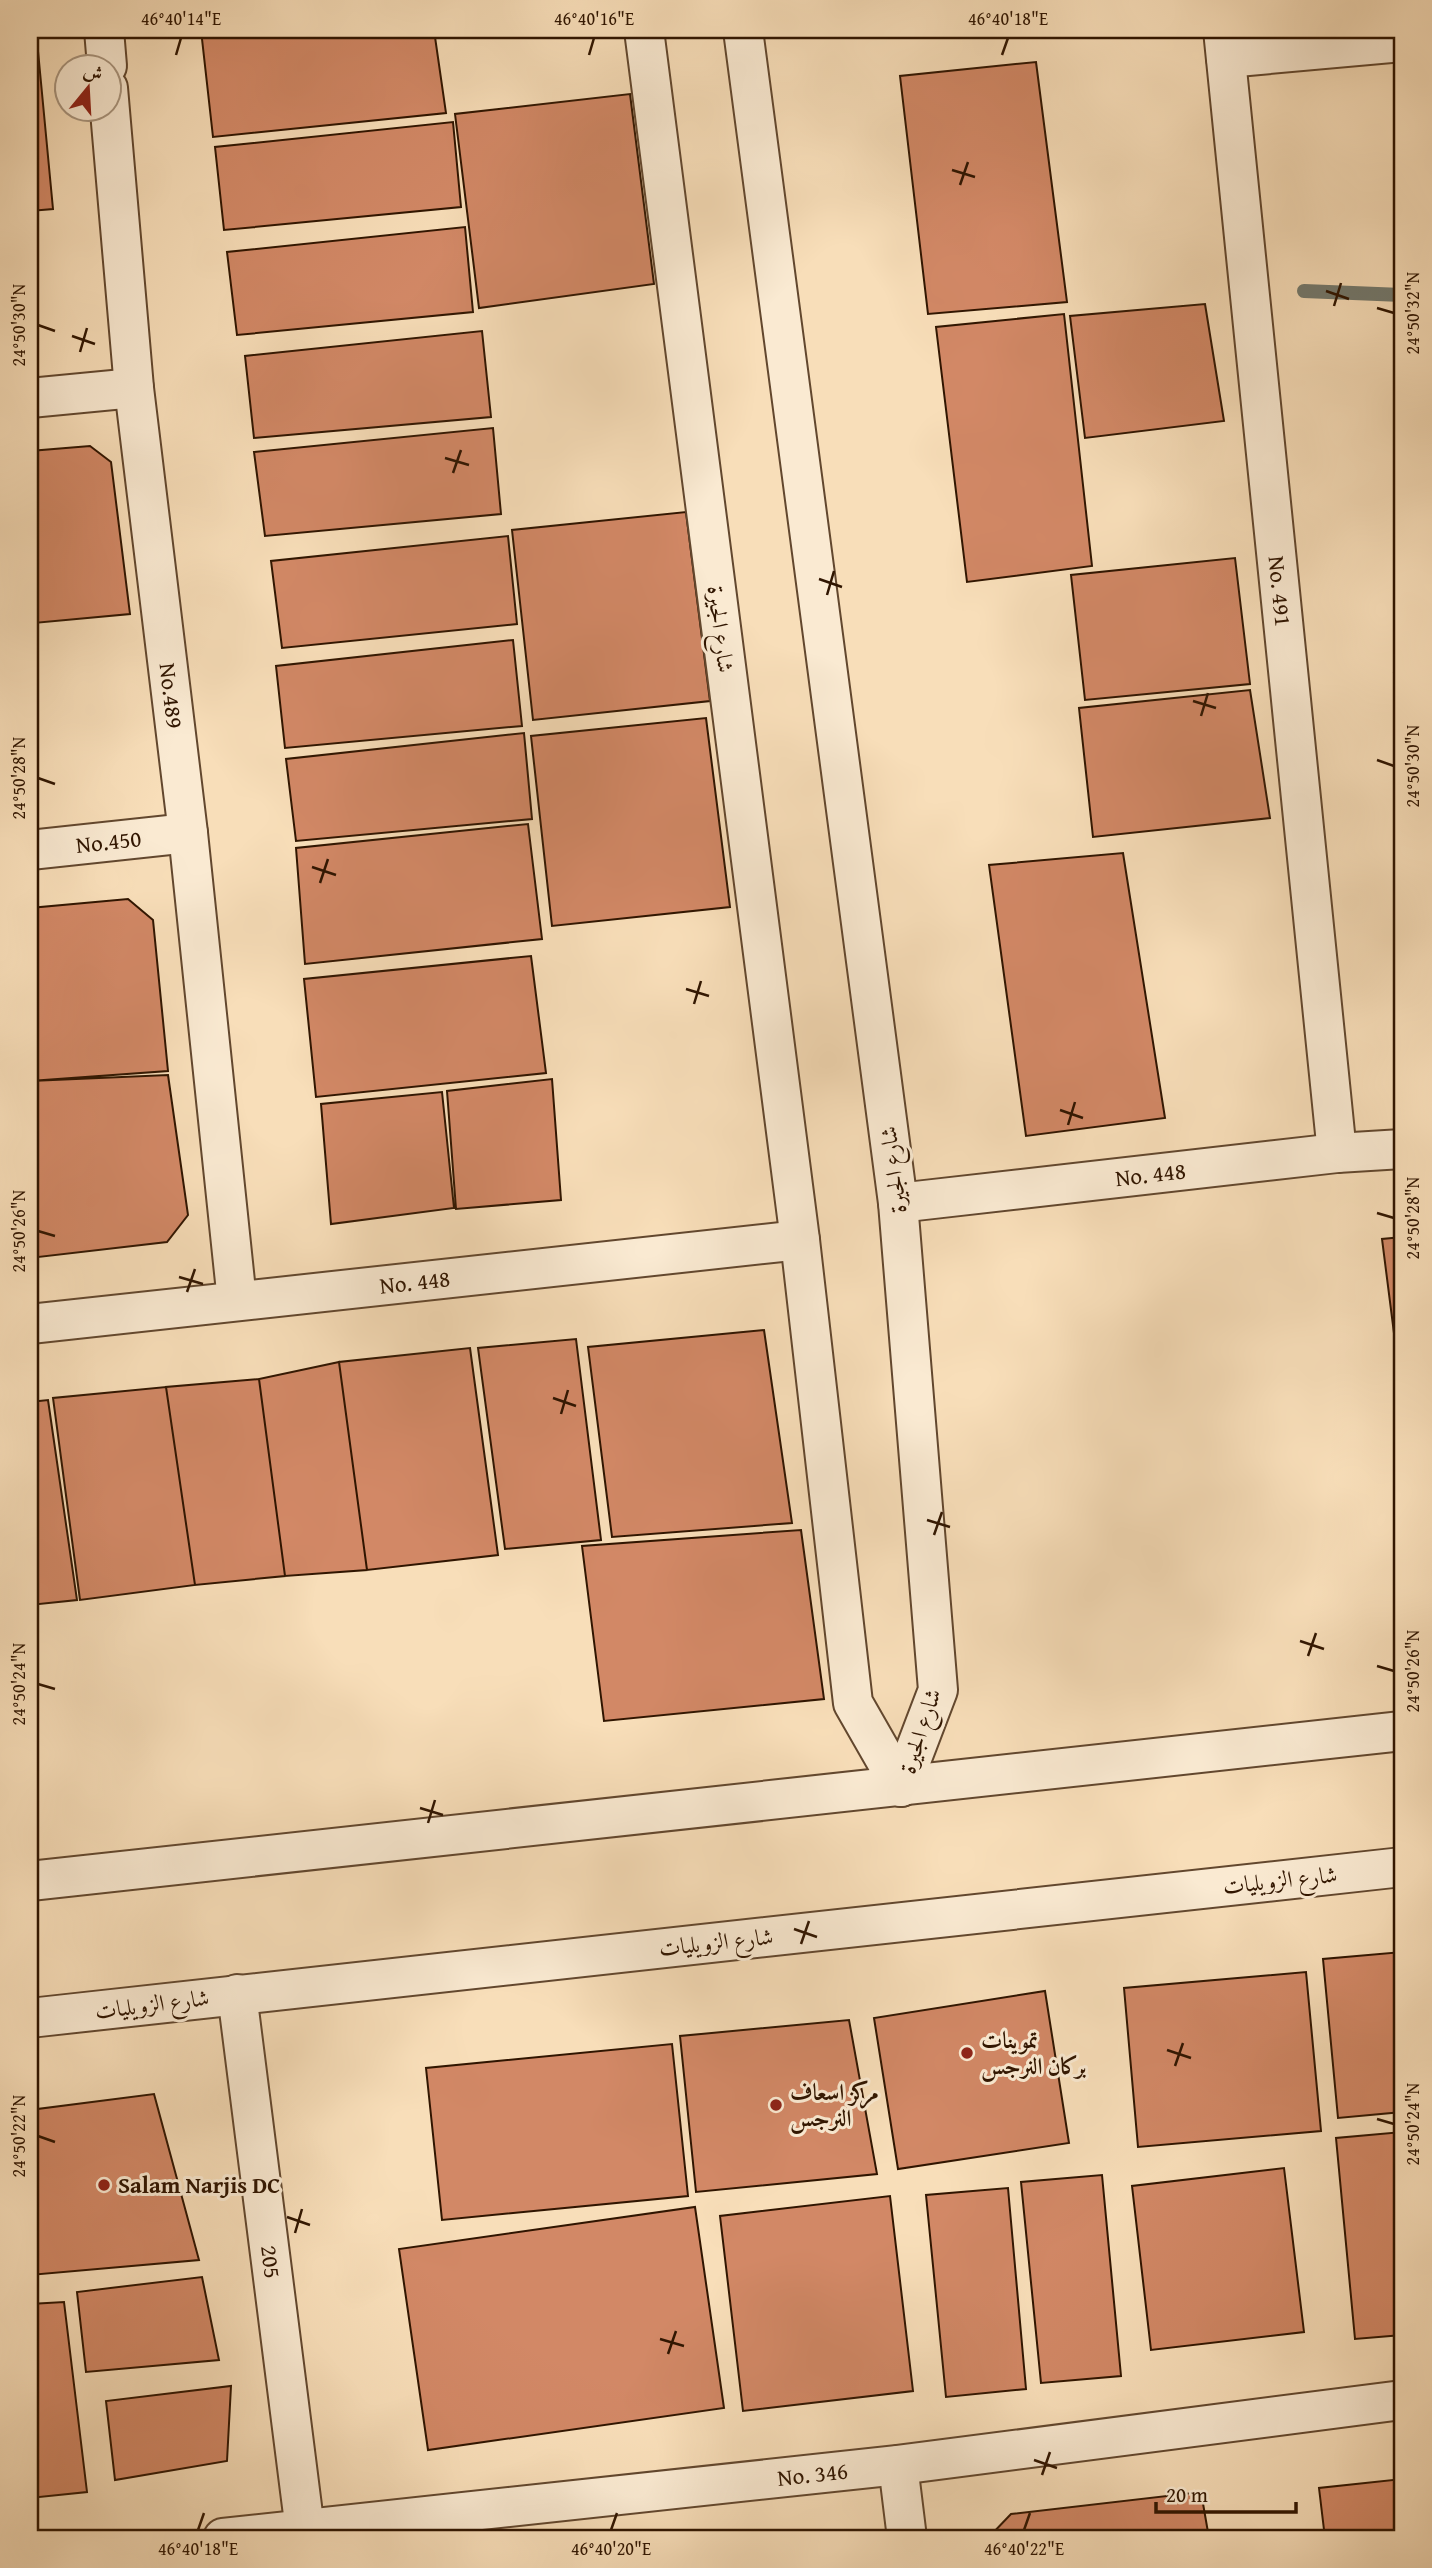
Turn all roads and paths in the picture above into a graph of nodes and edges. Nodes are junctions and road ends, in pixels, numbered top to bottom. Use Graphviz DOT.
graph roads {
  1 [pos="103,30"];
  2 [pos="644,30"];
  3 [pos="743,30"];
  4 [pos="1402,42"];
  5 [pos="1224,44"];
  6 [pos="105,52"];
  7 [pos="111,122"];
  8 [pos="134,388"];
  9 [pos="30,398"];
  10 [pos="188,833"];
  11 [pos="30,850"];
  12 [pos="1402,1149"];
  13 [pos="1337,1153"];
  14 [pos="898,1203"];
  15 [pos="800,1240"];
  16 [pos="237,1301"];
  17 [pos="30,1324"];
  18 [pos="1402,1731"];
  19 [pos="901,1787"];
  20 [pos="1402,1867"];
  21 [pos="30,1881"];
  22 [pos="237,1994"];
  23 [pos="30,2018"];
  24 [pos="1402,2400"];
  25 [pos="898,2465"];
  26 [pos="305,2534"];
  27 [pos="223,2538"];
  28 [pos="907,2538"];
  1 -- 6 [label="street"];
  2 -- 15 [label="street, شارع الجيرة"];
  3 -- 14 [label="street, شارع الجيرة"];
  4 -- 5 [label="street"];
  5 -- 13 [label="street, No. 491"];
  7 -- 8 [label="street, No.489"];
  8 -- 9 [label="street"];
  8 -- 10 [label="street, No.489"];
  10 -- 11 [label="street, No.450"];
  10 -- 16 [label="street, No.489"];
  12 -- 13 [label="street, No. 448"];
  13 -- 14 [label="street, No. 448"];
  14 -- 19 [label="street, شارع الجيرة"];
  15 -- 16 [label="street, No. 448"];
  15 -- 19 [label="street, شارع الجيرة"];
  16 -- 17 [label="street, No. 448"];
  18 -- 19 [label="street"];
  19 -- 21 [label="street"];
  20 -- 22 [label="street, شارع الزويليات"];
  22 -- 23 [label="street, شارع الزويليات"];
  22 -- 26 [label="street, 205"];
  24 -- 25 [label="street, No. 346"];
  25 -- 26 [label="street, No. 346"];
  25 -- 28 [label="street"];
  26 -- 27 [label="street, No. 346"];
}
